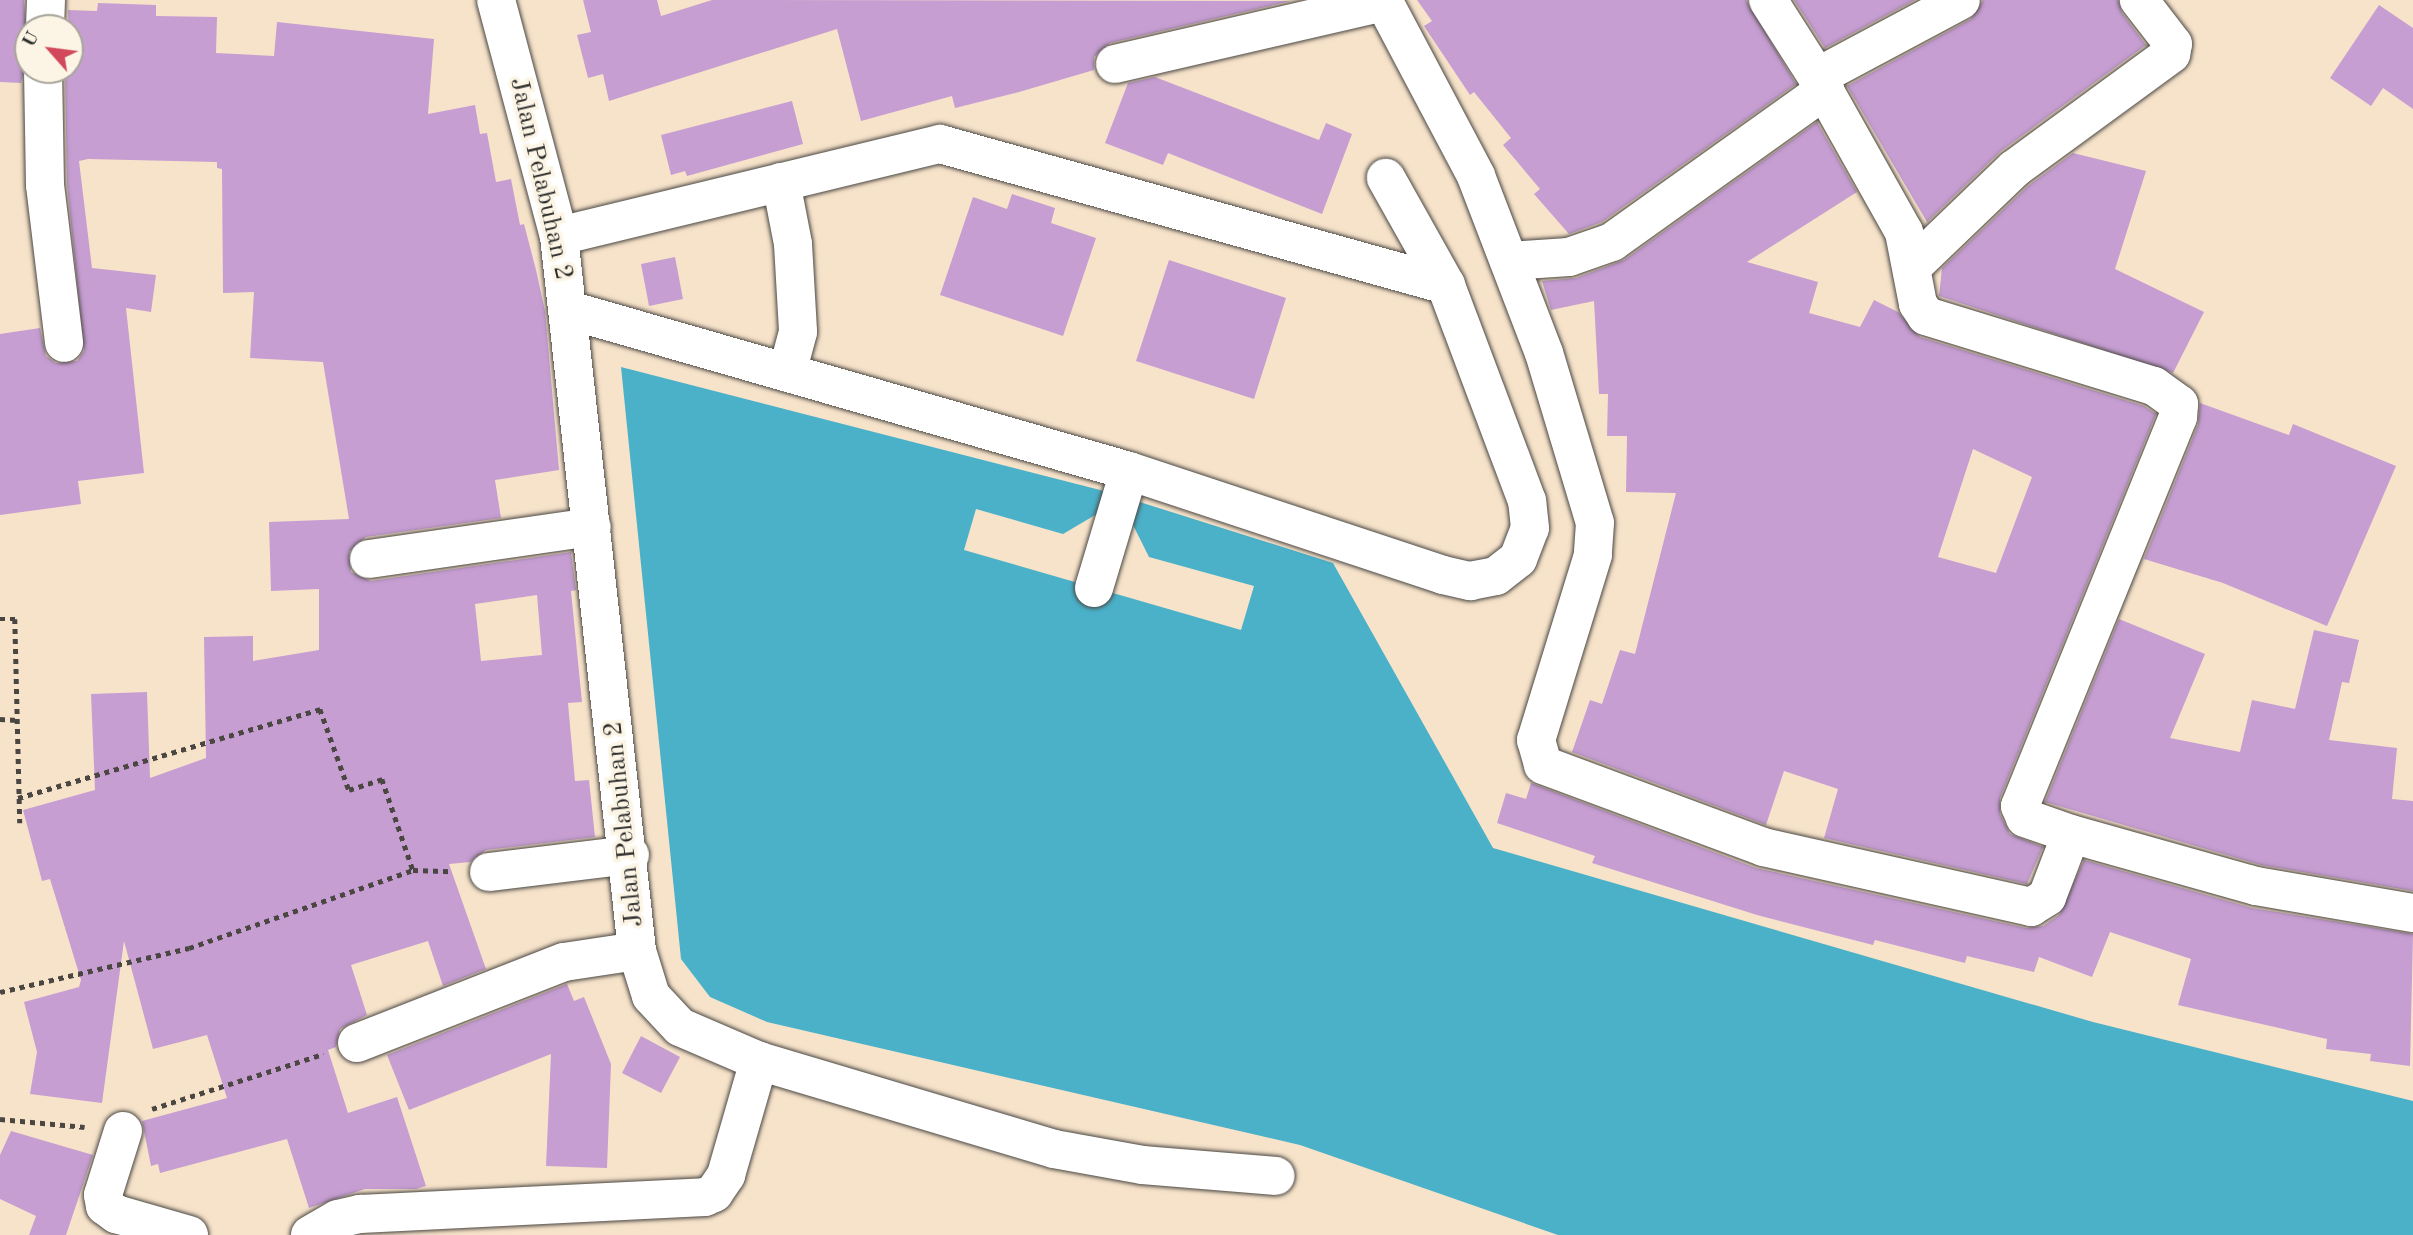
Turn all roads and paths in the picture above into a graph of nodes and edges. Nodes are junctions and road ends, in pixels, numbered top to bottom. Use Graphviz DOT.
graph roads {
  1 [pos="496,0"];
  2 [pos="1768,0"];
  3 [pos="1961,0"];
  4 [pos="2139,0"];
  5 [pos="1384,1"];
  6 [pos="1115,64"];
  7 [pos="1821,83"];
  8 [pos="43,84"];
  9 [pos="1386,178"];
  10 [pos="780,181"];
  11 [pos="559,236"];
  12 [pos="1509,261"];
  13 [pos="1913,265"];
  14 [pos="1446,285"];
  15 [pos="569,310"];
  16 [pos="64,343"];
  17 [pos="787,373"];
  18 [pos="1129,471"];
  19 [pos="592,527"];
  20 [pos="369,559"];
  21 [pos="1094,588"];
  22 [pos="0,619"];
  23 [pos="0,719"];
  24 [pos="17,720"];
  25 [pos="18,798"];
  26 [pos="20,823"];
  27 [pos="2071,834"];
  28 [pos="630,855"];
  29 [pos="413,870"];
  30 [pos="489,873"];
  31 [pos="2413,913"];
  32 [pos="638,951"];
  33 [pos="0,992"];
  34 [pos="357,1043"];
  35 [pos="759,1061"];
  36 [pos="0,1119"];
  37 [pos="122,1131"];
  38 [pos="1276,1176"];
  39 [pos="189,1235"];
  40 [pos="310,1235"];
  1 -- 11 [label="street, Jalan Pelabuhan 2"];
  2 -- 7 [label="street"];
  3 -- 7 [label="street"];
  4 -- 13 [label="street"];
  5 -- 6 [label="street"];
  5 -- 12 [label="street"];
  7 -- 12 [label="street"];
  7 -- 13 [label="street"];
  8 -- 16 [label="street"];
  9 -- 14 [label="street"];
  10 -- 11 [label="street"];
  10 -- 14 [label="street"];
  10 -- 17 [label="street"];
  11 -- 15 [label="street, Jalan Pelabuhan 2"];
  12 -- 27 [label="street"];
  13 -- 27 [label="street"];
  14 -- 18 [label="street"];
  15 -- 17 [label="street"];
  15 -- 19 [label="street, Jalan Pelabuhan 2"];
  17 -- 18 [label="street"];
  18 -- 21 [label="street"];
  19 -- 20 [label="street"];
  19 -- 28 [label="street, Jalan Pelabuhan 2"];
  22 -- 24 [label="path"];
  23 -- 24 [label="path"];
  24 -- 25 [label="path"];
  25 -- 26 [label="path"];
  25 -- 29 [label="path"];
  27 -- 31 [label="street"];
  28 -- 30 [label="street"];
  28 -- 32 [label="street, Jalan Pelabuhan 2"];
  29 -- 30 [label="path"];
  29 -- 33 [label="path"];
  32 -- 34 [label="street"];
  32 -- 35 [label="street, Jalan Pelabuhan 2"];
  34 -- 37 [label="path"];
  35 -- 38 [label="street, Jalan Pelabuhan 2"];
  35 -- 40 [label="street"];
  36 -- 37 [label="path"];
  37 -- 39 [label="street"];
}
